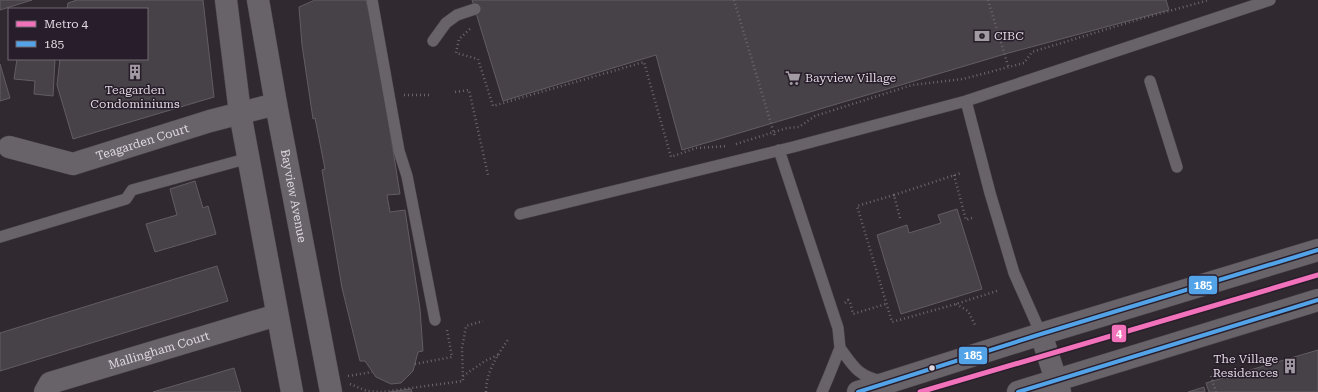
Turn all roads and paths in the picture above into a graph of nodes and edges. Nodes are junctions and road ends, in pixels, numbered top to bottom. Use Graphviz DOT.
graph roads {
  1 [pos="226,0"];
  2 [pos="258,0"];
  3 [pos="372,0"];
  4 [pos="734,0"];
  5 [pos="988,0"];
  6 [pos="1209,0"];
  7 [pos="1270,0"];
  8 [pos="475,9"];
  9 [pos="470,29"];
  10 [pos="433,41"];
  11 [pos="1008,68"];
  12 [pos="1150,81"];
  13 [pos="1014,85"];
  14 [pos="455,92"];
  15 [pos="412,94"];
  16 [pos="430,95"];
  17 [pos="966,101"];
  18 [pos="276,104"];
  19 [pos="240,113"];
  20 [pos="774,132"];
  21 [pos="9,147"];
  22 [pos="779,150"];
  23 [pos="249,158"];
  24 [pos="1177,166"];
  25 [pos="961,173"];
  26 [pos="488,175"];
  27 [pos="954,175"];
  28 [pos="894,195"];
  29 [pos="520,214"];
  30 [pos="975,217"];
  31 [pos="900,218"];
  32 [pos="0,237"];
  33 [pos="1318,250"];
  34 [pos="997,291"];
  35 [pos="1318,300"];
  36 [pos="886,304"];
  37 [pos="956,304"];
  38 [pos="841,306"];
  39 [pos="277,315"];
  40 [pos="435,320"];
  41 [pos="483,321"];
  42 [pos="446,323"];
  43 [pos="976,327"];
  44 [pos="1041,334"];
  45 [pos="509,338"];
  46 [pos="840,348"];
  47 [pos="499,355"];
  48 [pos="415,364"];
  49 [pos="372,372"];
  50 [pos="348,376"];
  51 [pos="463,376"];
  52 [pos="1211,376"];
  53 [pos="888,382"];
  54 [pos="1058,386"];
  55 [pos="340,388"];
  56 [pos="45,392"];
  57 [pos="292,392"];
  58 [pos="486,392"];
  59 [pos="822,392"];
  60 [pos="858,392"];
  61 [pos="1018,392"];
  62 [pos="1216,392"];
  1 -- 19 [label="main road"];
  2 -- 18 [label="main road, Bayview Avenue"];
  3 -- 40 [label="lane"];
  4 -- 20 [label="path"];
  5 -- 11 [label="path"];
  6 -- 11 [label="path"];
  7 -- 13 [label="lane"];
  8 -- 10 [label="lane"];
  9 -- 20 [label="path"];
  11 -- 13 [label="path"];
  11 -- 20 [label="path"];
  12 -- 24 [label="lane"];
  13 -- 17 [label="lane"];
  14 -- 26 [label="path"];
  15 -- 16 [label="path"];
  17 -- 22 [label="lane"];
  17 -- 44 [label="lane"];
  18 -- 19 [label="main road, Teagarden Court"];
  18 -- 55 [label="main road, Bayview Avenue"];
  19 -- 21 [label="main road, Teagarden Court"];
  19 -- 23 [label="main road"];
  20 -- 22 [label="path"];
  22 -- 29 [label="lane"];
  22 -- 46 [label="lane"];
  23 -- 32 [label="lane"];
  23 -- 39 [label="main road"];
  25 -- 27 [label="path"];
  27 -- 28 [label="path"];
  27 -- 30 [label="path"];
  28 -- 31 [label="path"];
  28 -- 36 [label="path"];
  33 -- 44 [label="main road"];
  34 -- 37 [label="path"];
  35 -- 54 [label="main road"];
  36 -- 37 [label="path"];
  36 -- 38 [label="path"];
  37 -- 43 [label="path"];
  39 -- 56 [label="main road, Mallingham Court"];
  39 -- 57 [label="main road"];
  41 -- 51 [label="path"];
  42 -- 48 [label="path"];
  44 -- 53 [label="main road"];
  44 -- 54 [label="main road"];
  45 -- 47 [label="path"];
  46 -- 53 [label="lane"];
  46 -- 59 [label="lane"];
  47 -- 51 [label="path"];
  47 -- 58 [label="path"];
  49 -- 50 [label="path"];
  51 -- 55 [label="path"];
  52 -- 62 [label="path"];
  53 -- 60 [label="main road"];
  54 -- 61 [label="main road"];
}
